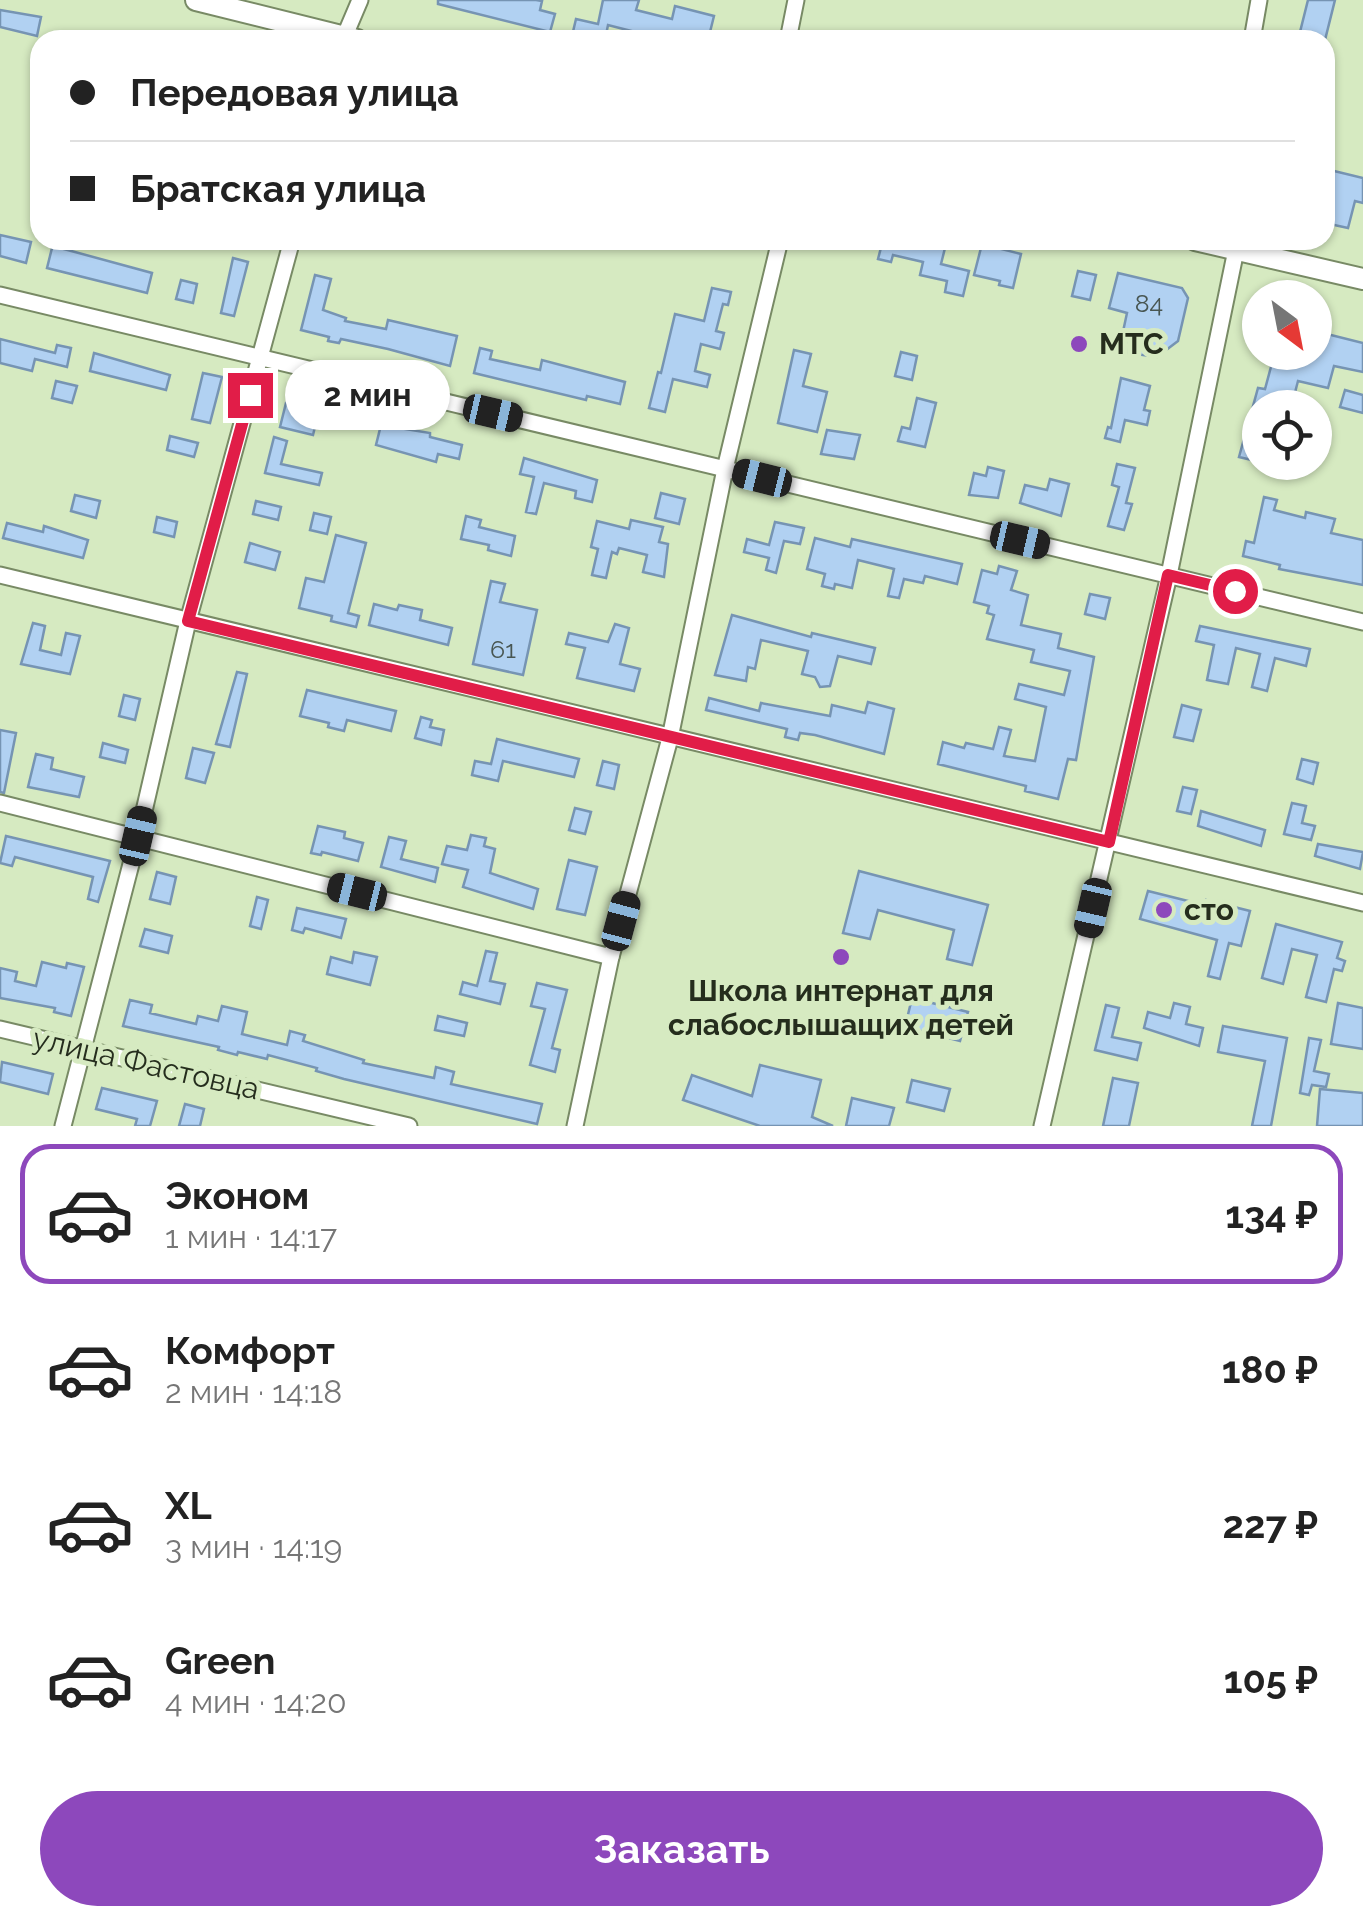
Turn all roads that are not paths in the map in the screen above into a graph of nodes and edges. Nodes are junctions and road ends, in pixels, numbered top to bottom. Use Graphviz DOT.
graph roads {
  1 [pos="196,0"];
  2 [pos="360,0"];
  3 [pos="796,0"];
  4 [pos="1260,0"];
  5 [pos="313,30"];
  6 [pos="351,30"];
  7 [pos="790,30"];
  8 [pos="1254,30"];
  9 [pos="289,250"];
  10 [pos="778,250"];
  11 [pos="1233,250"];
  12 [pos="1253,250"];
  13 [pos="1363,279"];
  14 [pos="0,295"];
  15 [pos="261,358"];
  16 [pos="725,469"];
  17 [pos="0,574"];
  18 [pos="1168,575"];
  19 [pos="188,621"];
  20 [pos="1363,622"];
  21 [pos="670,738"];
  22 [pos="0,803"];
  23 [pos="138,836"];
  24 [pos="1109,842"];
  25 [pos="1363,903"];
  26 [pos="611,958"];
  27 [pos="0,1029"];
  28 [pos="82,1050"];
  29 [pos="63,1126"];
  30 [pos="409,1126"];
  31 [pos="575,1126"];
  32 [pos="1042,1126"];
  1 -- 5 [label="street"];
  2 -- 6 [label="street"];
  3 -- 7 [label="street"];
  4 -- 8 [label="street"];
  9 -- 15 [label="street"];
  10 -- 16 [label="street"];
  11 -- 18 [label="street"];
  12 -- 13 [label="street"];
  14 -- 15 [label="street"];
  15 -- 16 [label="street"];
  15 -- 19 [label="street"];
  16 -- 18 [label="street"];
  16 -- 21 [label="street"];
  17 -- 19 [label="street"];
  18 -- 20 [label="street"];
  18 -- 24 [label="street"];
  19 -- 21 [label="street"];
  19 -- 23 [label="street"];
  21 -- 24 [label="street"];
  21 -- 26 [label="street"];
  22 -- 23 [label="street"];
  23 -- 26 [label="street"];
  23 -- 28 [label="street"];
  24 -- 25 [label="street"];
  24 -- 32 [label="street"];
  26 -- 31 [label="street"];
  27 -- 28 [label="street, улица Фастовца"];
  28 -- 29 [label="street"];
  28 -- 30 [label="street, улица Фастовца"];
}
